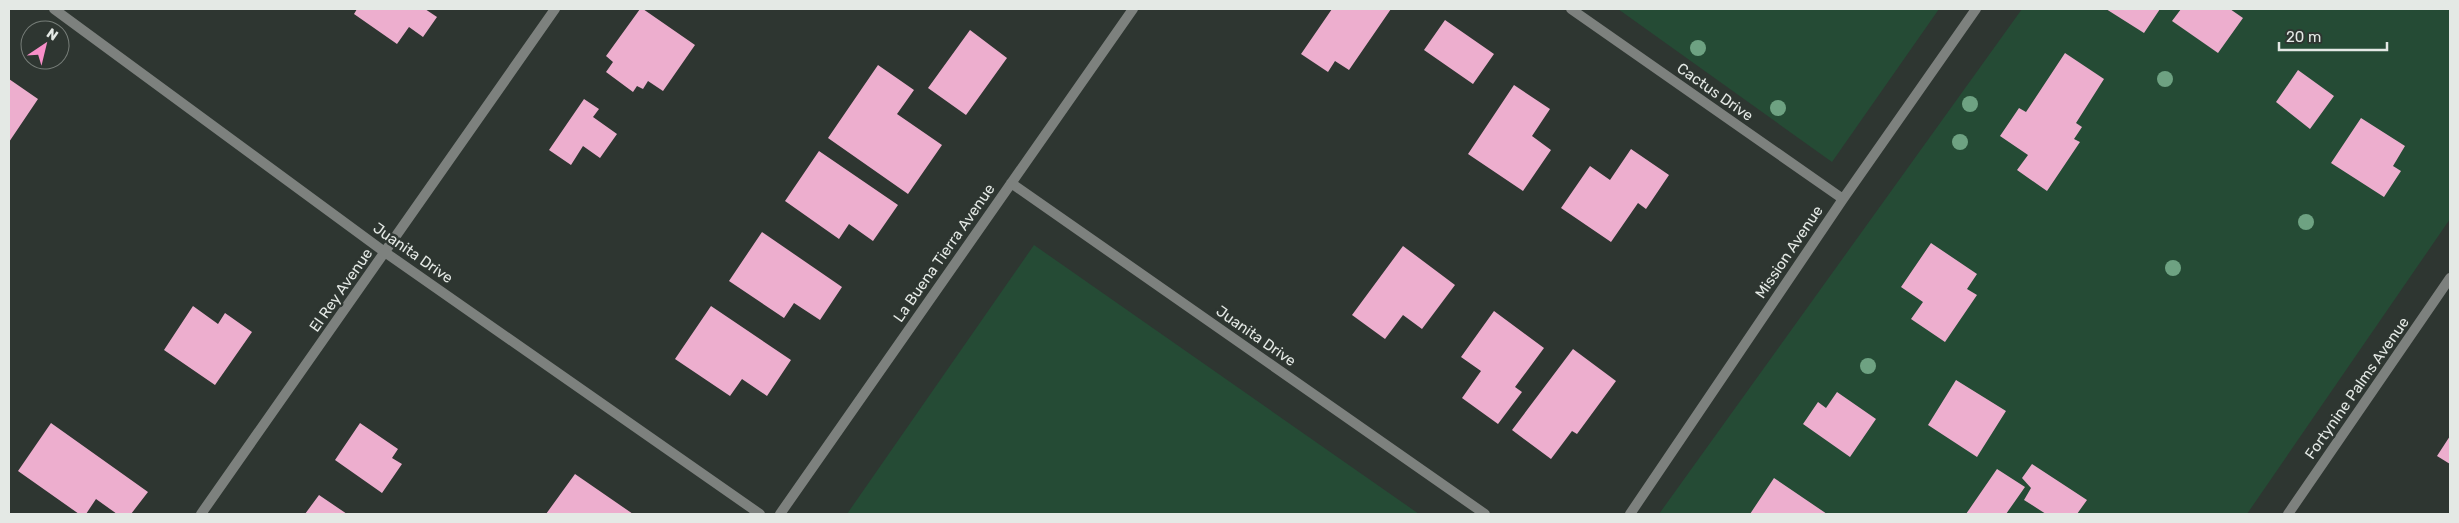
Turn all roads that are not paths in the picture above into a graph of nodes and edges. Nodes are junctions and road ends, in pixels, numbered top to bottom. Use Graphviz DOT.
graph roads {
  1 [pos="54,9"];
  2 [pos="555,9"];
  3 [pos="1133,9"];
  4 [pos="1571,9"];
  5 [pos="1976,9"];
  6 [pos="1011,183"];
  7 [pos="1843,199"];
  8 [pos="386,253"];
  9 [pos="2450,278"];
  10 [pos="201,514"];
  11 [pos="760,514"];
  12 [pos="780,514"];
  13 [pos="1485,514"];
  14 [pos="1630,514"];
  15 [pos="2288,514"];
  1 -- 8 [label="street, Juanita Drive"];
  2 -- 8 [label="street, El Rey Avenue"];
  3 -- 6 [label="street, La Buena Tierra Avenue"];
  4 -- 7 [label="street, Cactus Drive"];
  5 -- 7 [label="street, Mission Avenue"];
  6 -- 12 [label="street, La Buena Tierra Avenue"];
  6 -- 13 [label="street, Juanita Drive"];
  7 -- 14 [label="street, Mission Avenue"];
  8 -- 10 [label="street, El Rey Avenue"];
  8 -- 11 [label="street, Juanita Drive"];
  9 -- 15 [label="street, Fortynine Palms Avenue"];
}
